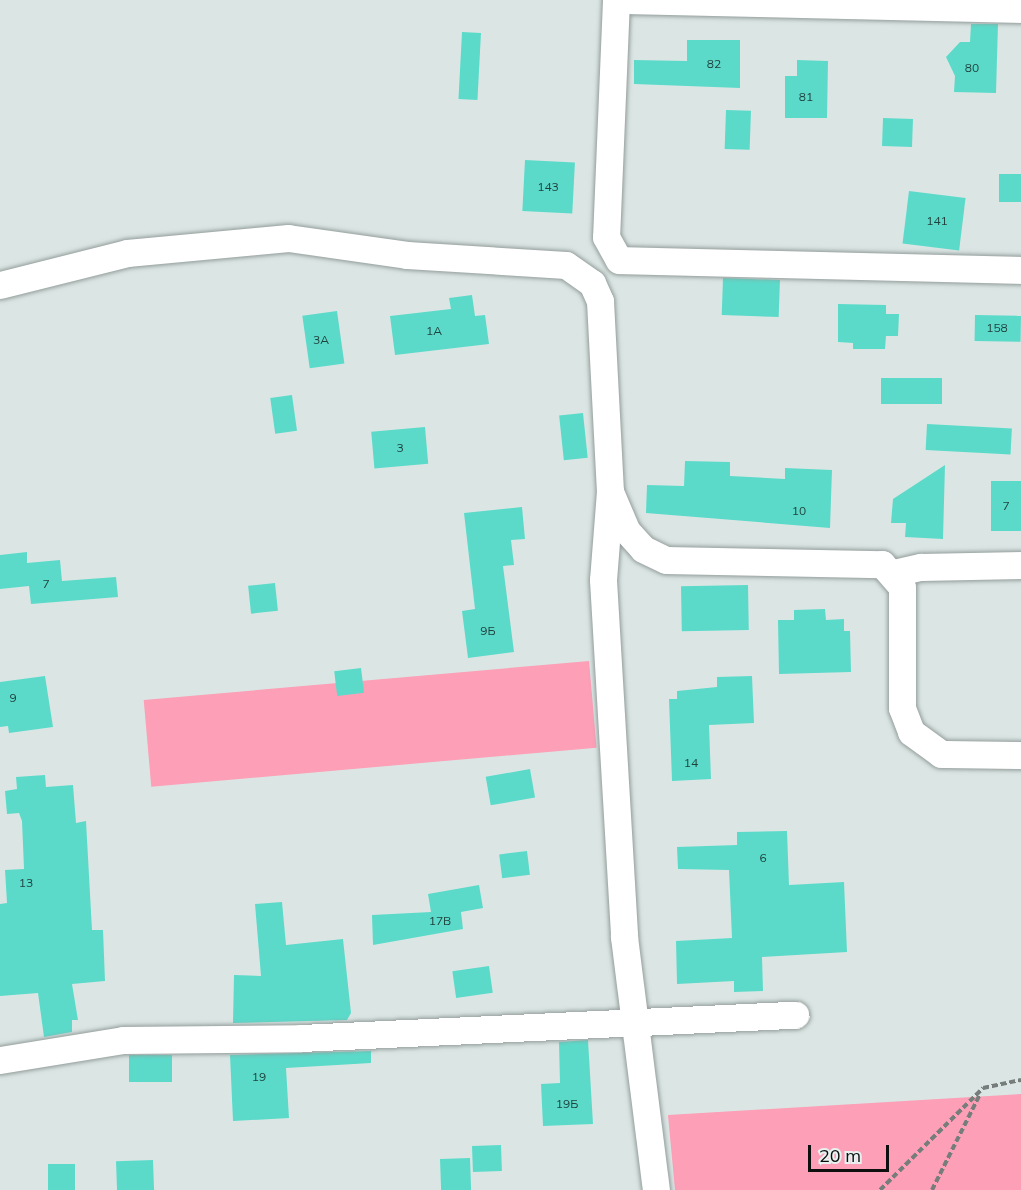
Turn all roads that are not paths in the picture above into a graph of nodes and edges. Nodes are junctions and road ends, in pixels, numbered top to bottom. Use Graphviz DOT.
graph roads {
  1 [pos="616,0"];
  2 [pos="627,0"];
  3 [pos="1021,9"];
  4 [pos="612,254"];
  5 [pos="1021,270"];
  6 [pos="587,278"];
  7 [pos="0,285"];
  8 [pos="610,491"];
  9 [pos="1021,565"];
  10 [pos="894,573"];
  11 [pos="1021,755"];
  12 [pos="795,1015"];
  13 [pos="633,1021"];
  14 [pos="0,1060"];
  15 [pos="656,1190"];
  1 -- 4 [label="street"];
  2 -- 3 [label="street"];
  4 -- 5 [label="street"];
  4 -- 6 [label="street"];
  6 -- 7 [label="street"];
  6 -- 8 [label="street"];
  8 -- 10 [label="street"];
  8 -- 13 [label="street"];
  9 -- 10 [label="street"];
  10 -- 11 [label="street"];
  12 -- 13 [label="street"];
  13 -- 14 [label="street"];
  13 -- 15 [label="street"];
}
